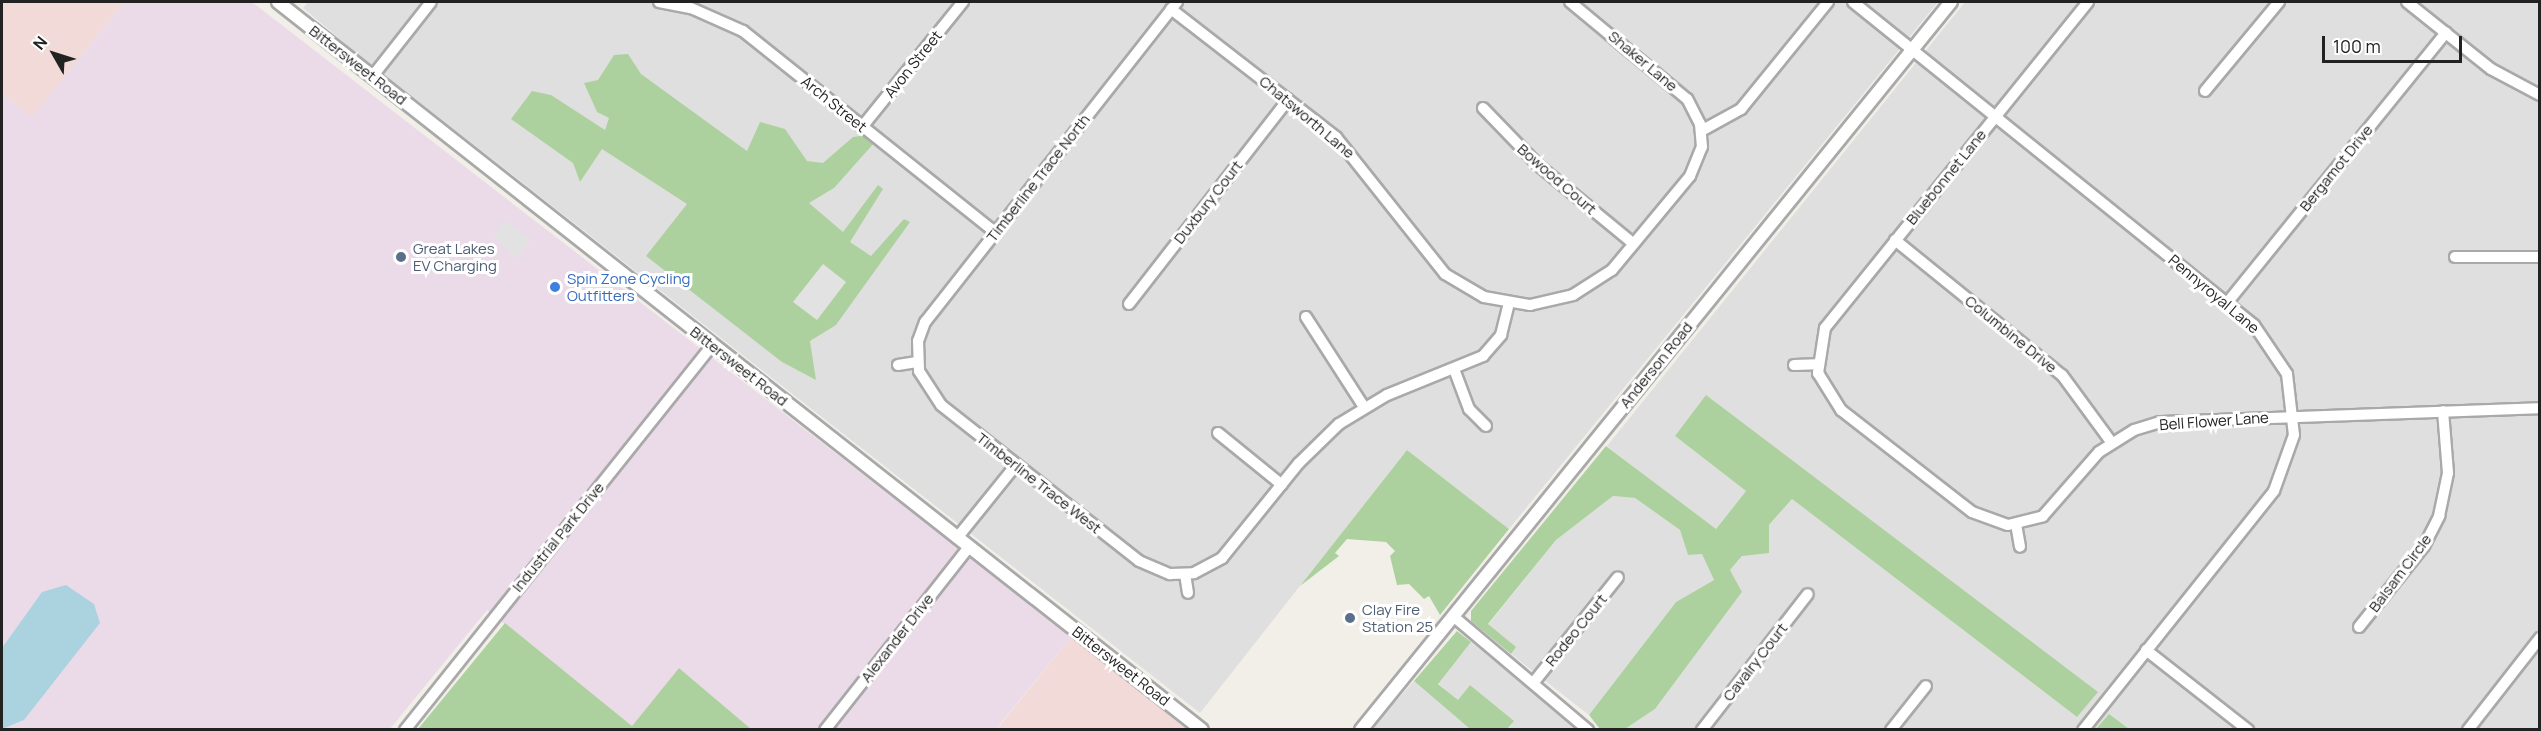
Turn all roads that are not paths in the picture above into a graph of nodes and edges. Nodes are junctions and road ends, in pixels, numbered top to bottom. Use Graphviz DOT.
graph roads {
  1 [pos="278,2"];
  2 [pos="431,2"];
  3 [pos="659,2"];
  4 [pos="963,2"];
  5 [pos="1570,2"];
  6 [pos="1828,2"];
  7 [pos="1852,2"];
  8 [pos="1950,2"];
  9 [pos="2088,2"];
  10 [pos="2279,2"];
  11 [pos="2407,2"];
  12 [pos="1174,5"];
  13 [pos="2446,33"];
  14 [pos="1912,49"];
  15 [pos="372,77"];
  16 [pos="2205,91"];
  17 [pos="2540,95"];
  18 [pos="1288,100"];
  19 [pos="1483,108"];
  20 [pos="1995,116"];
  21 [pos="862,127"];
  22 [pos="1701,131"];
  23 [pos="995,232"];
  24 [pos="1895,240"];
  25 [pos="1634,244"];
  26 [pos="2455,257"];
  27 [pos="2540,257"];
  28 [pos="1509,303"];
  29 [pos="2227,303"];
  30 [pos="1129,304"];
  31 [pos="1306,317"];
  32 [pos="712,345"];
  33 [pos="918,362"];
  34 [pos="1816,362"];
  35 [pos="898,365"];
  36 [pos="1794,365"];
  37 [pos="1454,369"];
  38 [pos="1364,407"];
  39 [pos="2540,408"];
  40 [pos="2443,411"];
  41 [pos="2296,416"];
  42 [pos="1486,426"];
  43 [pos="1218,433"];
  44 [pos="2112,443"];
  45 [pos="1016,465"];
  46 [pos="1282,485"];
  47 [pos="2016,524"];
  48 [pos="957,538"];
  49 [pos="969,547"];
  50 [pos="2020,547"];
  51 [pos="1185,574"];
  52 [pos="1618,577"];
  53 [pos="1188,592"];
  54 [pos="1808,594"];
  55 [pos="1453,616"];
  56 [pos="2359,627"];
  57 [pos="2540,638"];
  58 [pos="2146,650"];
  59 [pos="1534,682"];
  60 [pos="1926,686"];
  61 [pos="405,729"];
  62 [pos="825,729"];
  63 [pos="1202,729"];
  64 [pos="1361,729"];
  65 [pos="1588,729"];
  66 [pos="1702,729"];
  67 [pos="1891,729"];
  68 [pos="2084,729"];
  69 [pos="2248,729"];
  70 [pos="2468,729"];
  1 -- 15 [label="street, Bittersweet Road"];
  2 -- 15 [label="street"];
  3 -- 21 [label="street, Arch Street"];
  4 -- 21 [label="street, Avon Street"];
  5 -- 22 [label="street, Shaker Lane"];
  6 -- 22 [label="street"];
  7 -- 14 [label="street, Pennyroyal Lane"];
  8 -- 14 [label="street, Anderson Road"];
  9 -- 20 [label="street, Bluebonnet Lane"];
  10 -- 16 [label="street"];
  11 -- 13 [label="street"];
  12 -- 18 [label="street, Chatsworth Lane"];
  12 -- 23 [label="street, Timberline Trace North"];
  13 -- 17 [label="street"];
  13 -- 29 [label="street, Bergamot Drive"];
  14 -- 20 [label="street, Pennyroyal Lane"];
  14 -- 55 [label="street, Anderson Road"];
  15 -- 32 [label="street, Bittersweet Road"];
  18 -- 28 [label="street, Chatsworth Lane"];
  18 -- 30 [label="street, Duxbury Court"];
  19 -- 25 [label="street, Bowood Court"];
  20 -- 24 [label="street, Bluebonnet Lane"];
  20 -- 29 [label="street, Pennyroyal Lane"];
  21 -- 23 [label="street, Arch Street"];
  22 -- 25 [label="street, Chatsworth Lane"];
  23 -- 33 [label="street, Timberline Trace North"];
  24 -- 34 [label="street, Bluebonnet Lane"];
  24 -- 44 [label="street, Columbine Drive"];
  25 -- 28 [label="street, Chatsworth Lane"];
  26 -- 27 [label="street"];
  28 -- 37 [label="street"];
  29 -- 41 [label="street, Pennyroyal Lane"];
  31 -- 38 [label="street"];
  32 -- 48 [label="street, Bittersweet Road"];
  32 -- 61 [label="street, Industrial Park Drive"];
  33 -- 35 [label="street"];
  33 -- 45 [label="street, Timberline Trace West"];
  34 -- 36 [label="street"];
  34 -- 47 [label="street, Bell Flower Lane"];
  37 -- 38 [label="street"];
  37 -- 42 [label="street"];
  38 -- 46 [label="street"];
  39 -- 40 [label="street, Bell Flower Lane"];
  40 -- 41 [label="street, Bell Flower Lane"];
  40 -- 56 [label="street, Balsam Circle"];
  41 -- 44 [label="street, Bell Flower Lane"];
  41 -- 58 [label="street, Pennyroyal Lane"];
  43 -- 46 [label="street"];
  44 -- 47 [label="street, Bell Flower Lane"];
  45 -- 48 [label="street"];
  45 -- 51 [label="street, Timberline Trace West"];
  46 -- 51 [label="street"];
  47 -- 50 [label="street"];
  48 -- 49 [label="street, Bittersweet Road"];
  49 -- 62 [label="street, Alexander Drive"];
  49 -- 63 [label="street, Bittersweet Road"];
  51 -- 53 [label="street"];
  52 -- 59 [label="street, Rodeo Court"];
  54 -- 66 [label="street, Cavalry Court"];
  55 -- 59 [label="street"];
  55 -- 64 [label="street, Anderson Road"];
  57 -- 70 [label="street"];
  58 -- 68 [label="street, Pennyroyal Lane"];
  58 -- 69 [label="street"];
  59 -- 65 [label="street"];
  60 -- 67 [label="street"];
}
